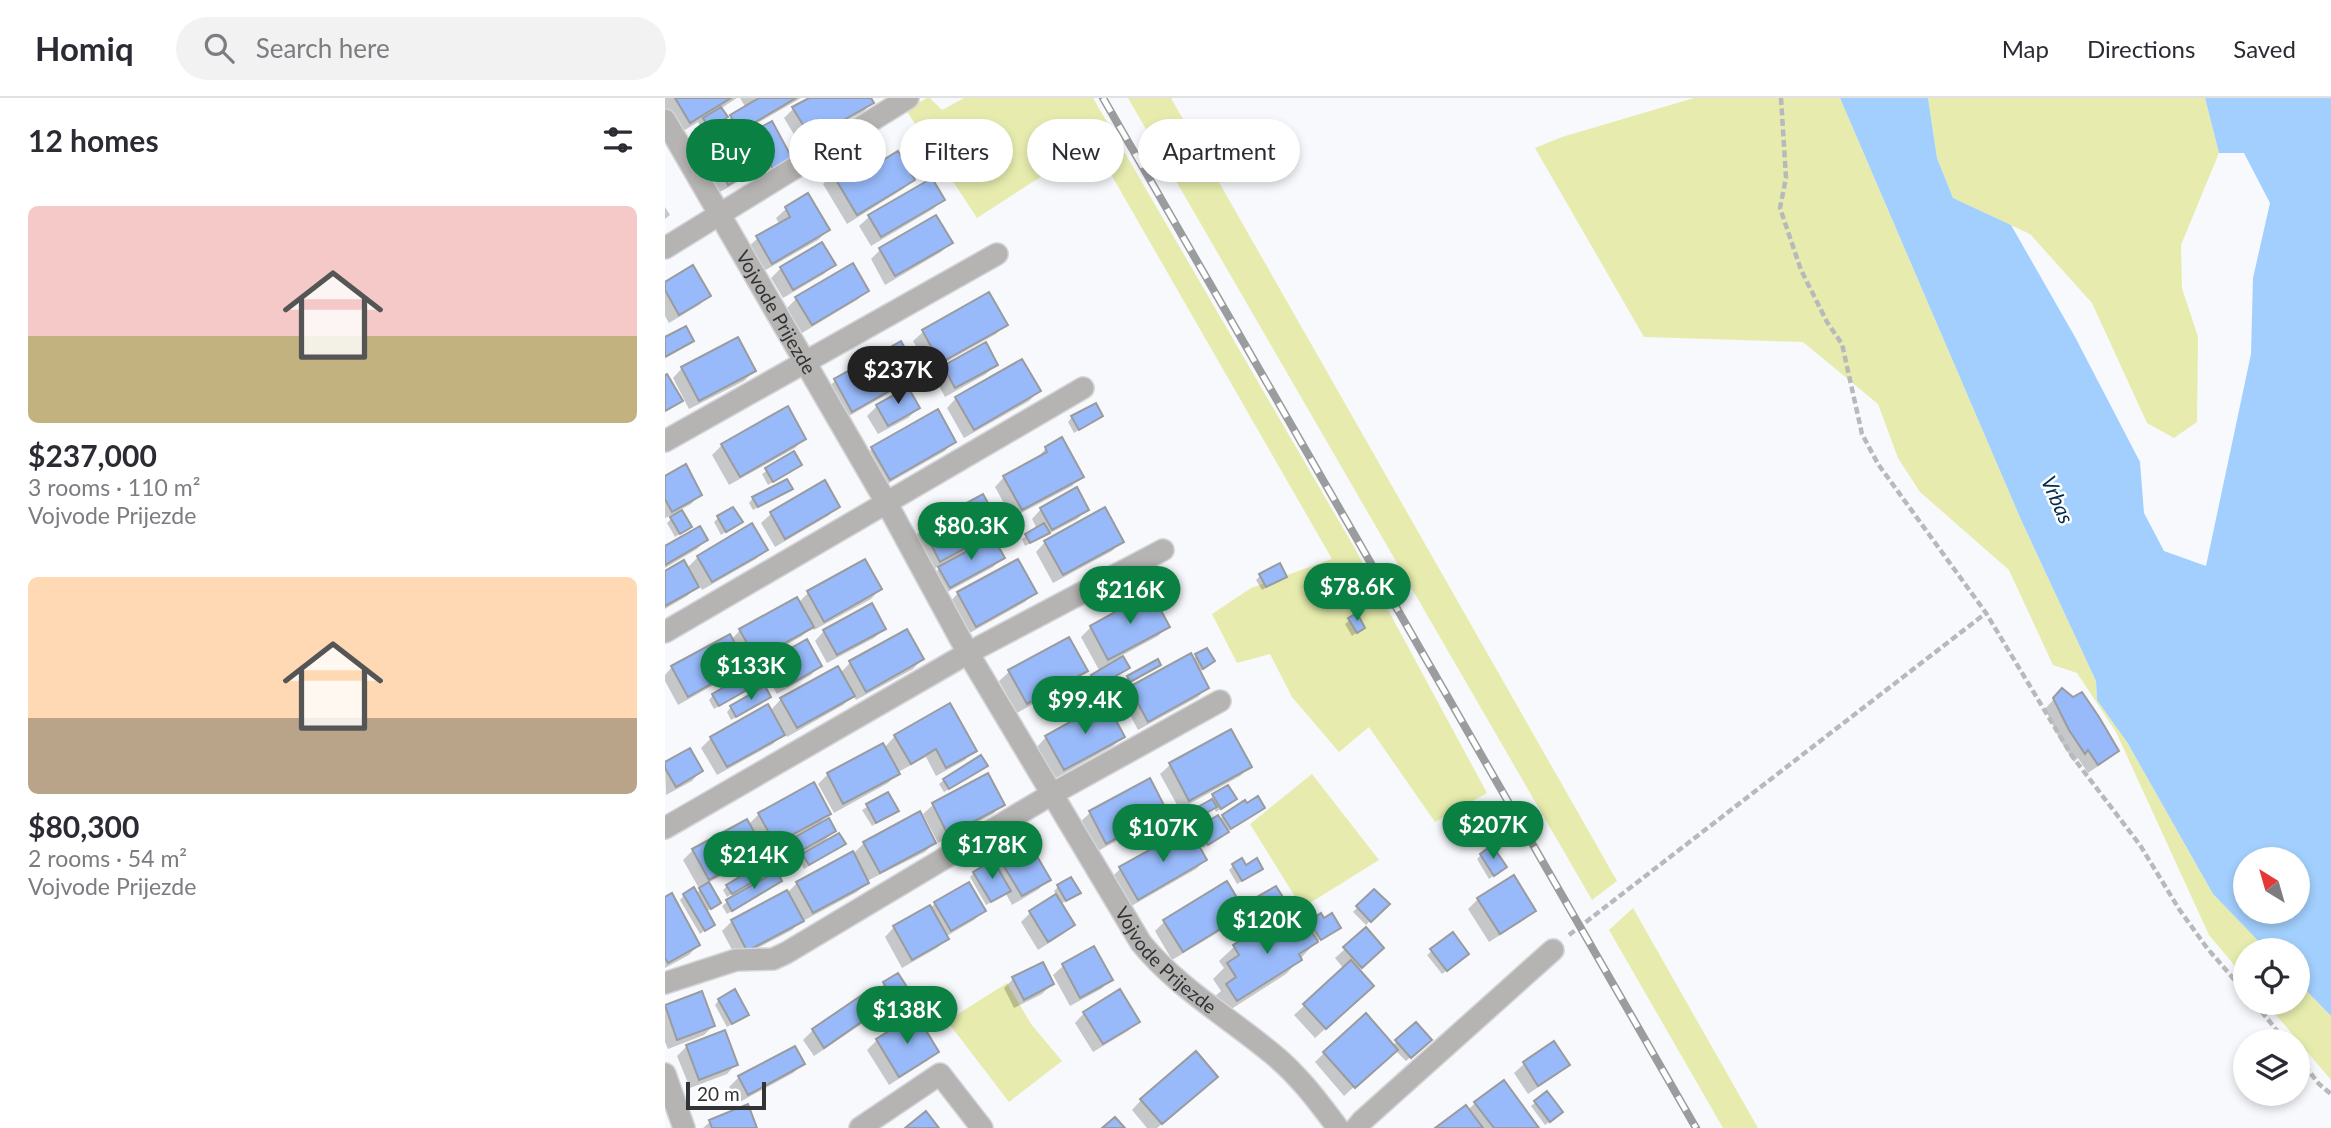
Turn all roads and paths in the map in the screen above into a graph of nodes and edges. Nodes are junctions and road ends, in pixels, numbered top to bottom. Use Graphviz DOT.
graph roads {
  1 [pos="908,98"];
  2 [pos="1781,98"];
  3 [pos="665,120"];
  4 [pos="720,216"];
  5 [pos="665,248"];
  6 [pos="997,254"];
  7 [pos="805,362"];
  8 [pos="1083,388"];
  9 [pos="665,441"];
  10 [pos="885,502"];
  11 [pos="1163,550"];
  12 [pos="1986,613"];
  13 [pos="665,632"];
  14 [pos="968,653"];
  15 [pos="1220,701"];
  16 [pos="1052,794"];
  17 [pos="665,828"];
  18 [pos="1553,950"];
  19 [pos="2233,978"];
  20 [pos="665,983"];
  21 [pos="2264,1015"];
  22 [pos="2276,1029"];
  23 [pos="2310,1072"];
  24 [pos="665,1074"];
  25 [pos="2331,1094"];
  26 [pos="684,1128"];
  27 [pos="860,1128"];
  28 [pos="982,1128"];
  29 [pos="1338,1128"];
  30 [pos="1356,1128"];
  1 -- 4 [label="street"];
  2 -- 12 [label="path"];
  3 -- 4 [label="street, Vojvode Prijezde"];
  4 -- 5 [label="street"];
  4 -- 7 [label="street, Vojvode Prijezde"];
  6 -- 7 [label="street"];
  7 -- 9 [label="street"];
  7 -- 10 [label="street, Vojvode Prijezde"];
  8 -- 10 [label="street"];
  10 -- 13 [label="street"];
  10 -- 14 [label="street, Vojvode Prijezde"];
  11 -- 14 [label="street"];
  12 -- 18 [label="path"];
  12 -- 19 [label="path"];
  14 -- 16 [label="street, Vojvode Prijezde"];
  14 -- 17 [label="street"];
  15 -- 16 [label="street"];
  16 -- 20 [label="street"];
  16 -- 29 [label="street, Vojvode Prijezde"];
  18 -- 30 [label="street"];
  21 -- 22 [label="path"];
  23 -- 25 [label="path"];
  24 -- 26 [label="street"];
  27 -- 28 [label="street"];
}
